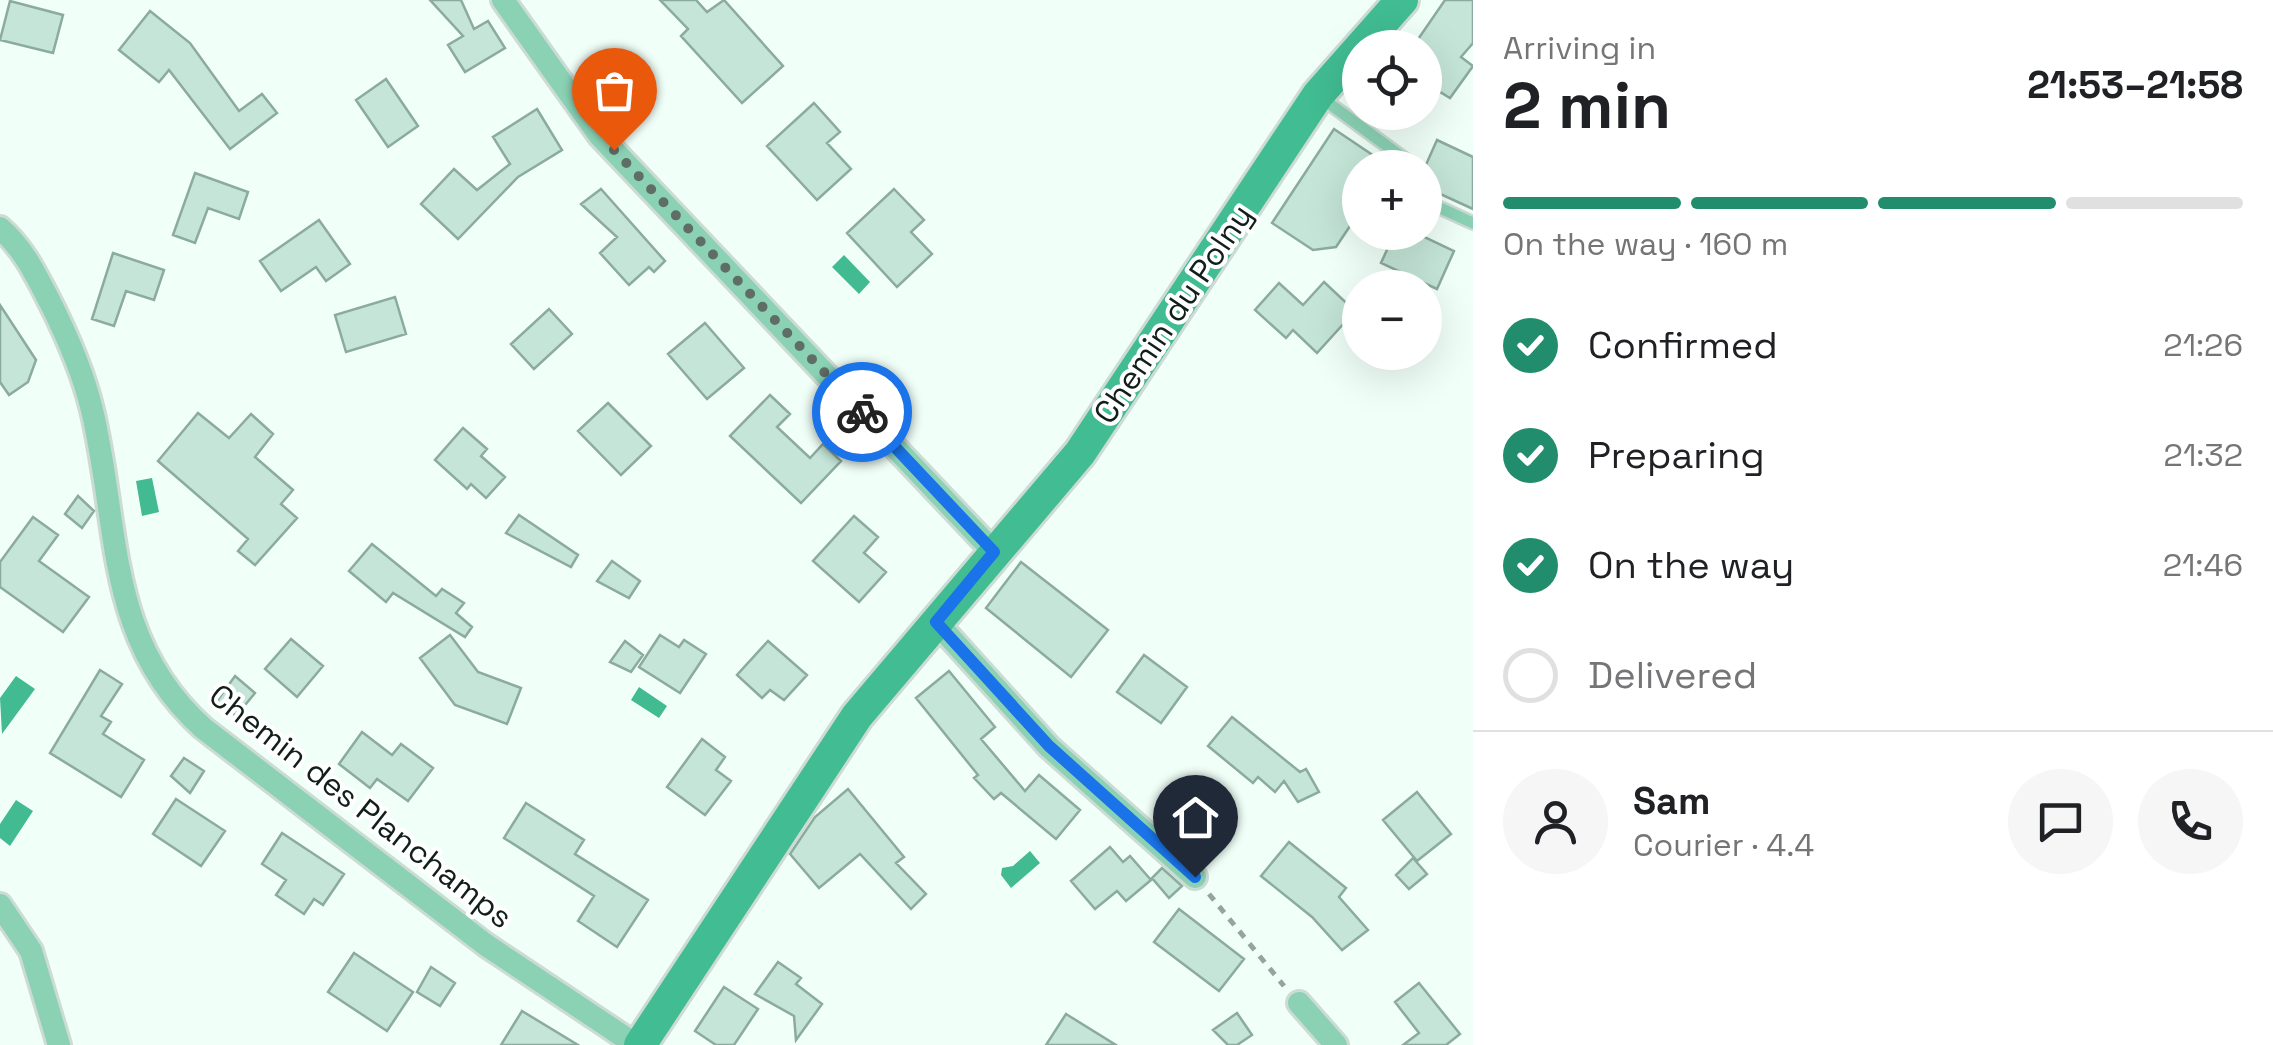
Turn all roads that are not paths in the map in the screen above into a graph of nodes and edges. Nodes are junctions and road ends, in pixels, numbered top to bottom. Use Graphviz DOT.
graph roads {
  1 [pos="503,0"];
  2 [pos="1402,0"];
  3 [pos="1318,95"];
  4 [pos="1392,150"];
  5 [pos="1442,209"];
  6 [pos="1473,223"];
  7 [pos="0,228"];
  8 [pos="994,552"];
  9 [pos="936,622"];
  10 [pos="1195,877"];
  11 [pos="0,904"];
  12 [pos="1299,1003"];
  13 [pos="59,1045"];
  14 [pos="638,1045"];
  15 [pos="1336,1045"];
  1 -- 8 [label="street"];
  2 -- 3 [label="street, Chemin du Polny"];
  3 -- 4 [label="lane"];
  3 -- 8 [label="street, Chemin du Polny"];
  5 -- 6 [label="lane"];
  7 -- 14 [label="street, Chemin des Planchamps"];
  8 -- 9 [label="street, Chemin du Polny"];
  9 -- 10 [label="street"];
  9 -- 14 [label="street, Chemin du Polny"];
  11 -- 13 [label="street"];
  12 -- 15 [label="street"];
}
